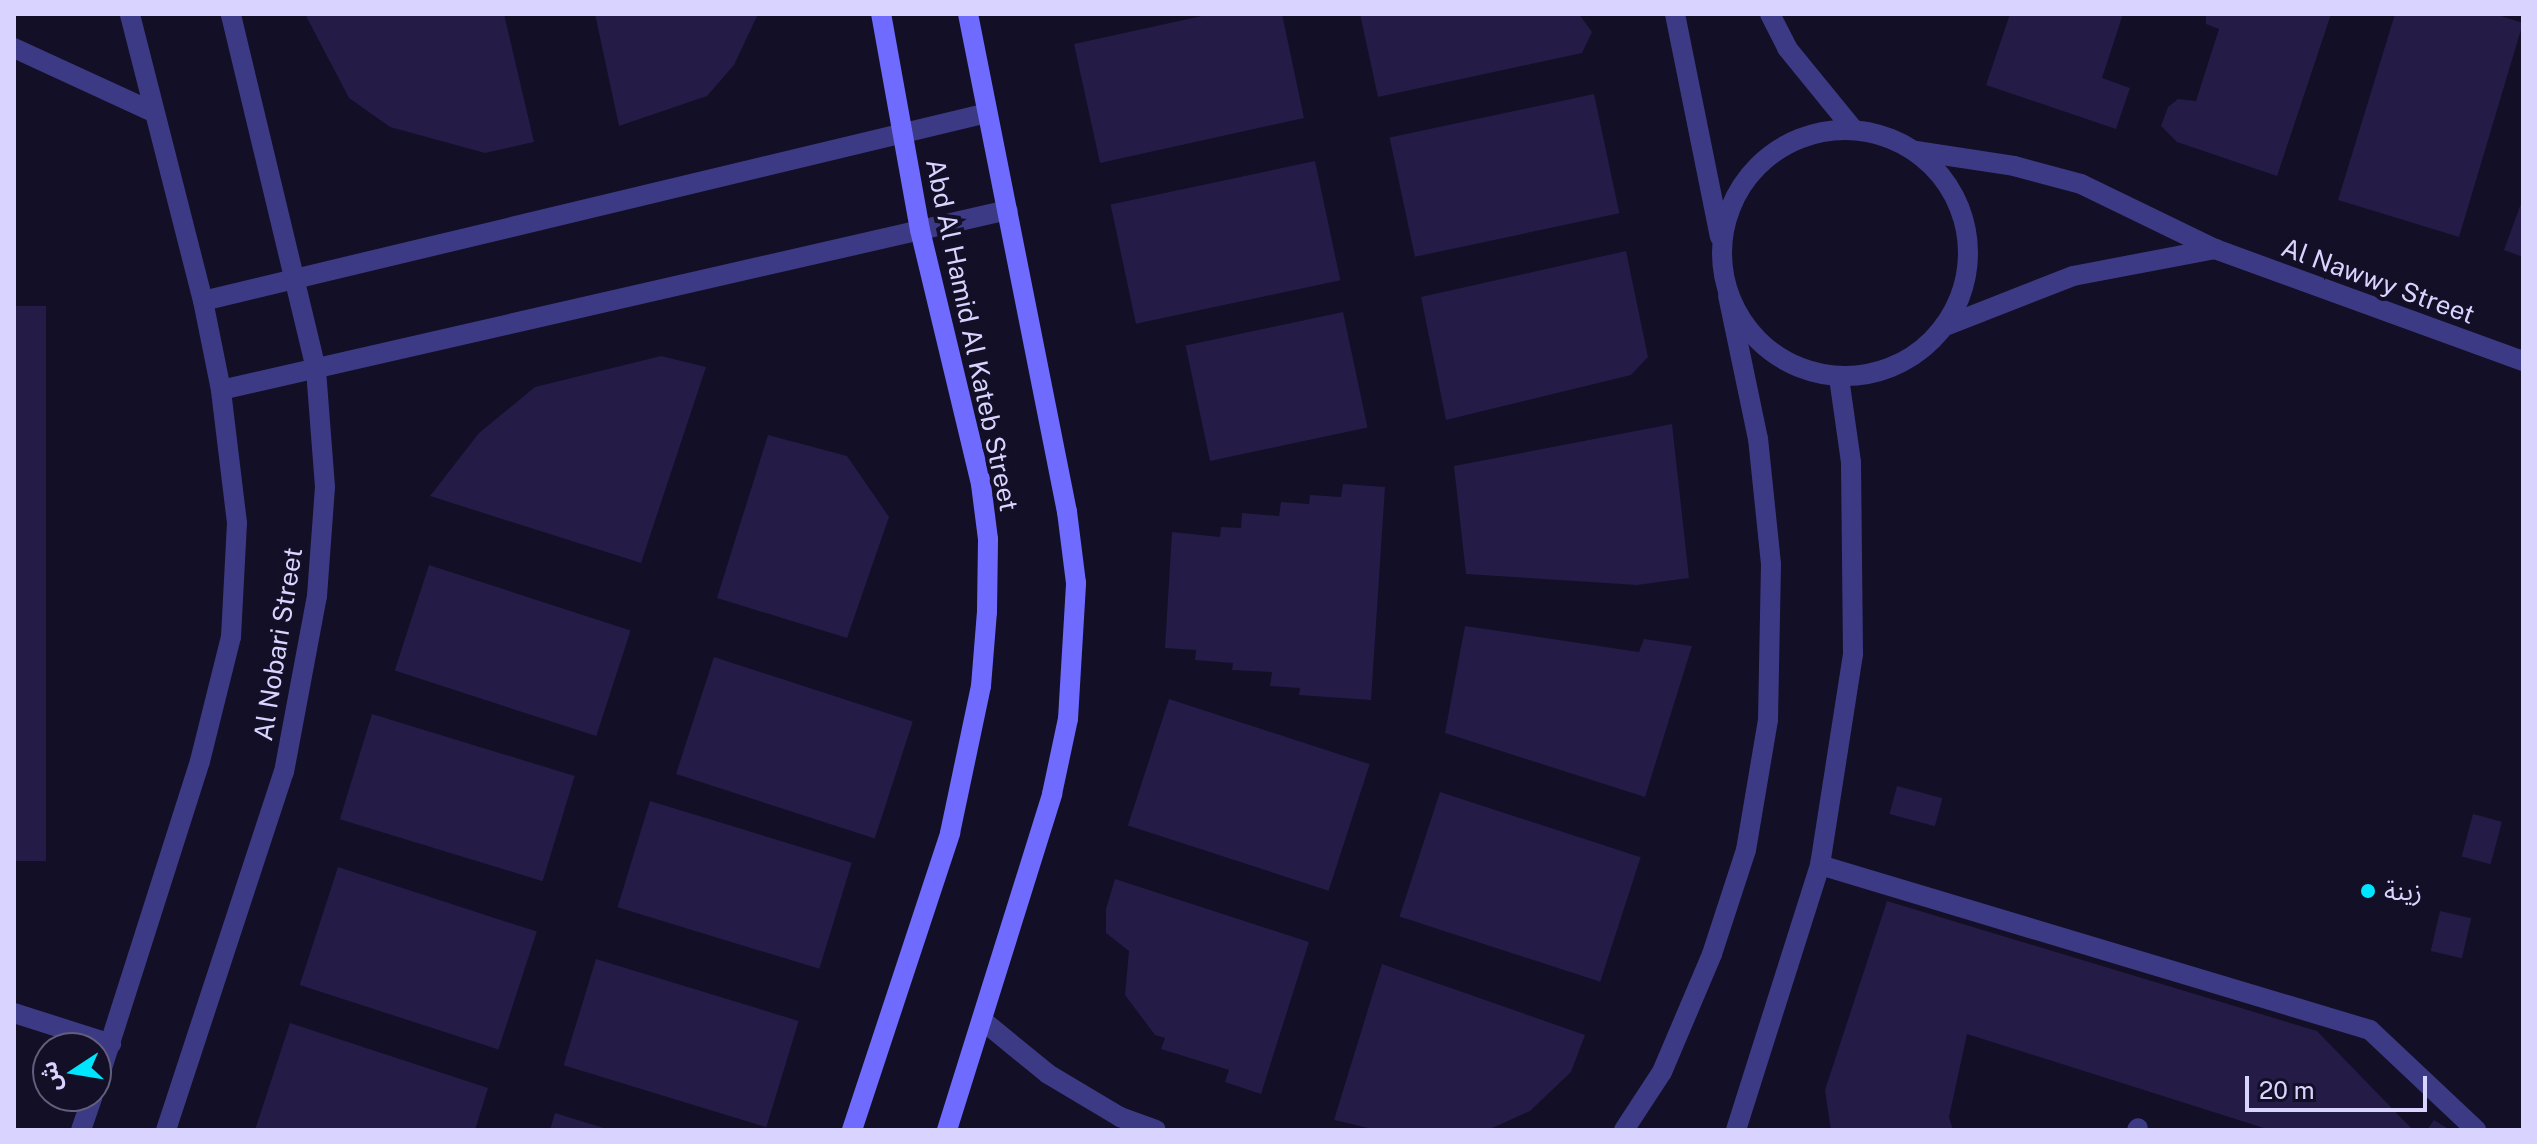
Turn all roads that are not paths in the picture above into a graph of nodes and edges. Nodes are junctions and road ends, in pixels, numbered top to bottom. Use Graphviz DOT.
graph roads {
  1 [pos="130,14"];
  2 [pos="231,14"];
  3 [pos="881,14"];
  4 [pos="968,14"];
  5 [pos="1675,14"];
  6 [pos="1770,14"];
  7 [pos="14,48"];
  8 [pos="151,111"];
  9 [pos="987,113"];
  10 [pos="1853,129"];
  11 [pos="903,134"];
  12 [pos="1916,151"];
  13 [pos="1008,210"];
  14 [pos="920,230"];
  15 [pos="1721,243"];
  16 [pos="2215,249"];
  17 [pos="298,278"];
  18 [pos="1728,295"];
  19 [pos="203,301"];
  20 [pos="1948,325"];
  21 [pos="2523,361"];
  22 [pos="316,369"];
  23 [pos="1839,378"];
  24 [pos="221,390"];
  25 [pos="1820,865"];
  26 [pos="14,1013"];
  27 [pos="982,1020"];
  28 [pos="73,1032"];
  29 [pos="112,1041"];
  30 [pos="166,1130"];
  31 [pos="852,1130"];
  32 [pos="947,1130"];
  33 [pos="1156,1130"];
  34 [pos="1624,1130"];
  35 [pos="1736,1130"];
  36 [pos="2476,1130"];
  1 -- 8 [label="street, Al Nobari Street"];
  2 -- 17 [label="street, Al Nobari Street"];
  3 -- 11 [label="street, Abd Al Hamid Al Kateb Street"];
  4 -- 9 [label="street"];
  5 -- 15 [label="street"];
  6 -- 10 [label="street"];
  7 -- 8 [label="street"];
  8 -- 19 [label="street, Al Nobari Street"];
  9 -- 11 [label="street"];
  9 -- 13 [label="street"];
  10 -- 12 [label="street"];
  10 -- 15 [label="street"];
  11 -- 14 [label="street, Abd Al Hamid Al Kateb Street"];
  11 -- 17 [label="street"];
  12 -- 16 [label="street, Al Nawwy Street"];
  12 -- 20 [label="street"];
  13 -- 14 [label="street"];
  13 -- 27 [label="street"];
  14 -- 22 [label="street"];
  14 -- 31 [label="street, Abd Al Hamid Al Kateb Street"];
  15 -- 18 [label="street"];
  16 -- 20 [label="street"];
  16 -- 21 [label="street, Al Nawwy Street"];
  17 -- 19 [label="street"];
  17 -- 22 [label="street, Al Nobari Street"];
  18 -- 23 [label="street"];
  18 -- 34 [label="street"];
  19 -- 24 [label="street, Al Nobari Street"];
  20 -- 23 [label="street"];
  22 -- 24 [label="street"];
  22 -- 30 [label="street, Al Nobari Street"];
  23 -- 25 [label="street"];
  24 -- 29 [label="street, Al Nobari Street"];
  25 -- 35 [label="street"];
  25 -- 36 [label="street"];
  26 -- 28 [label="street"];
  27 -- 32 [label="street"];
  27 -- 33 [label="street"];
}
